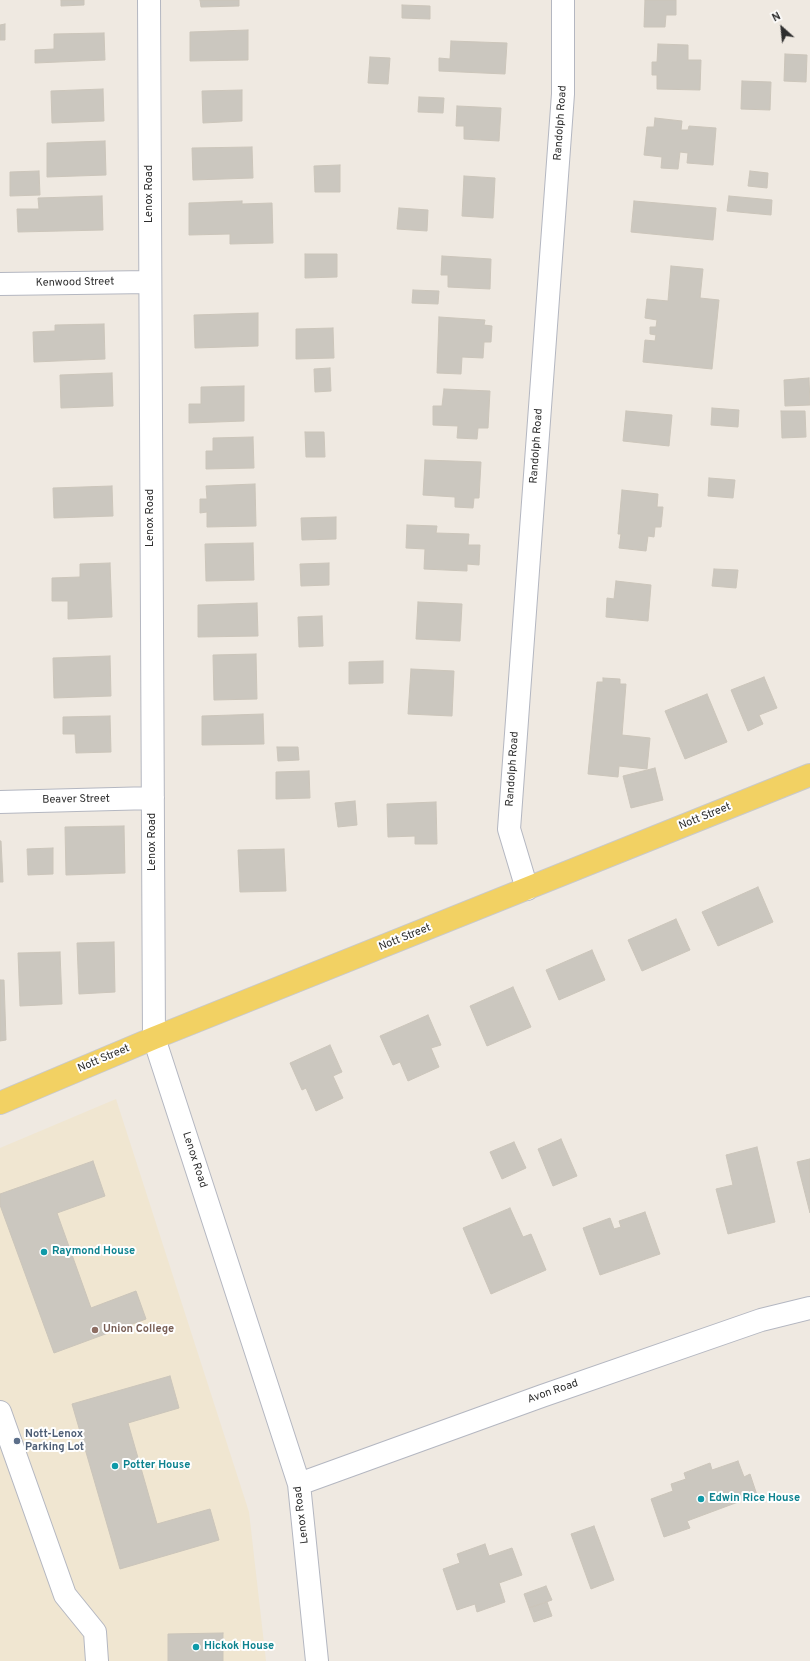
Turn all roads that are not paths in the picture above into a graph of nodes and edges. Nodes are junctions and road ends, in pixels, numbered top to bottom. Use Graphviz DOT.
graph roads {
  1 [pos="149,0"];
  2 [pos="563,0"];
  3 [pos="150,282"];
  4 [pos="0,284"];
  5 [pos="810,775"];
  6 [pos="153,798"];
  7 [pos="0,802"];
  8 [pos="527,889"];
  9 [pos="154,1038"];
  10 [pos="0,1103"];
  11 [pos="810,1308"];
  12 [pos="0,1412"];
  13 [pos="299,1484"];
  14 [pos="97,1661"];
  15 [pos="317,1661"];
  1 -- 3 [label="street, Lenox Road"];
  2 -- 8 [label="street, Randolph Road"];
  3 -- 4 [label="street, Kenwood Street"];
  3 -- 6 [label="street, Lenox Road"];
  5 -- 8 [label="main road, Nott Street"];
  6 -- 7 [label="street, Beaver Street"];
  6 -- 9 [label="street, Lenox Road"];
  8 -- 9 [label="main road, Nott Street"];
  9 -- 10 [label="main road, Nott Street"];
  9 -- 13 [label="street, Lenox Road"];
  11 -- 13 [label="street, Avon Road"];
  12 -- 14 [label="street"];
  13 -- 15 [label="street, Lenox Road"];
}
